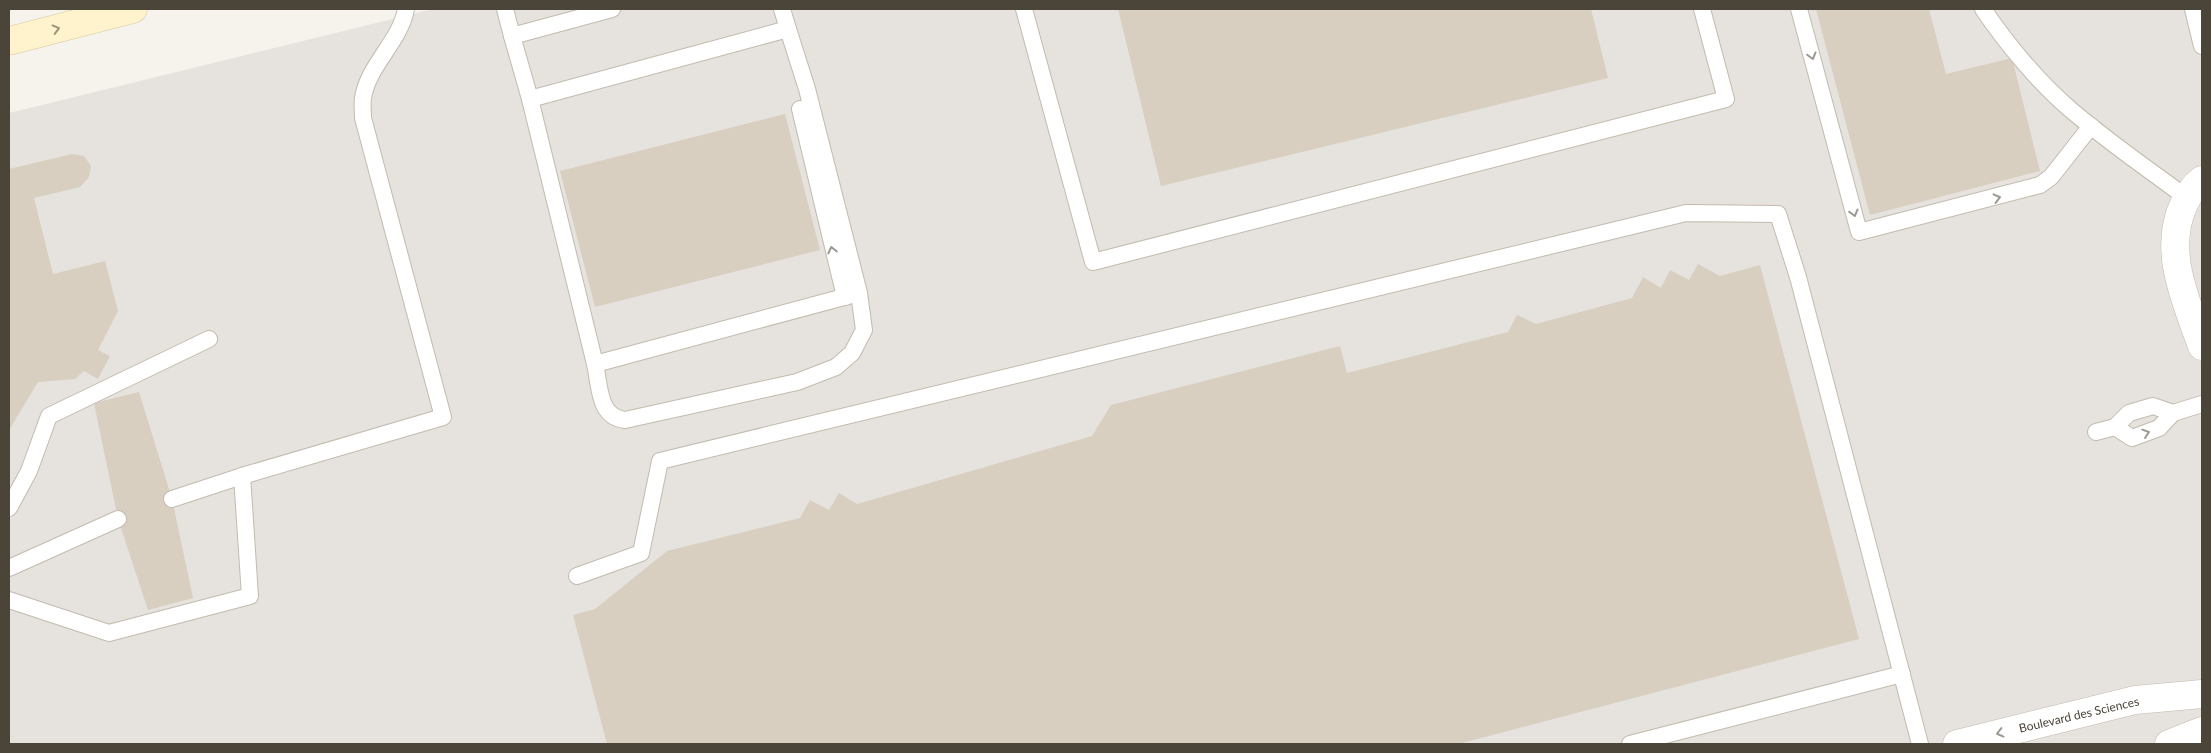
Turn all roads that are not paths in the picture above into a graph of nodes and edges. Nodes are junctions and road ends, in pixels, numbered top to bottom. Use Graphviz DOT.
graph roads {
  1 [pos="133,9"];
  2 [pos="406,9"];
  3 [pos="505,9"];
  4 [pos="612,9"];
  5 [pos="782,9"];
  6 [pos="1024,9"];
  7 [pos="1702,9"];
  8 [pos="1799,9"];
  9 [pos="1983,9"];
  10 [pos="2193,9"];
  11 [pos="788,29"];
  12 [pos="512,36"];
  13 [pos="9,41"];
  14 [pos="2202,46"];
  15 [pos="530,99"];
  16 [pos="2090,126"];
  17 [pos="2194,189"];
  18 [pos="852,295"];
  19 [pos="209,339"];
  20 [pos="2202,346"];
  21 [pos="595,364"];
  22 [pos="2202,404"];
  23 [pos="2172,413"];
  24 [pos="2115,427"];
  25 [pos="2096,432"];
  26 [pos="242,476"];
  27 [pos="172,499"];
  28 [pos="9,508"];
  29 [pos="118,519"];
  30 [pos="9,568"];
  31 [pos="577,576"];
  32 [pos="9,600"];
  33 [pos="1902,674"];
  34 [pos="2202,694"];
  35 [pos="2202,731"];
  36 [pos="1630,744"];
  37 [pos="1920,744"];
  38 [pos="1957,744"];
  39 [pos="2169,744"];
  13 -- 1 [label="main road, one-way"];
  2 -- 26 [label="lane"];
  3 -- 12 [label="lane"];
  4 -- 12 [label="lane"];
  5 -- 11 [label="lane"];
  6 -- 7 [label="lane"];
  8 -- 16 [label="lane, one-way"];
  9 -- 16 [label="lane"];
  10 -- 14 [label="lane"];
  11 -- 15 [label="lane"];
  11 -- 18 [label="lane"];
  12 -- 15 [label="lane"];
  15 -- 21 [label="lane"];
  16 -- 17 [label="lane"];
  17 -- 20 [label="street"];
  18 -- 21 [label="lane"];
  18 -- 21 [label="lane"];
  19 -- 28 [label="lane"];
  22 -- 23 [label="lane"];
  23 -- 24 [label="lane"];
  24 -- 23 [label="lane, one-way"];
  24 -- 25 [label="lane"];
  26 -- 27 [label="lane"];
  26 -- 32 [label="lane"];
  29 -- 30 [label="lane"];
  31 -- 33 [label="lane"];
  33 -- 36 [label="lane"];
  33 -- 37 [label="lane"];
  34 -- 38 [label="street, Boulevard des Sciences, one-way"];
  35 -- 39 [label="street"];
}
